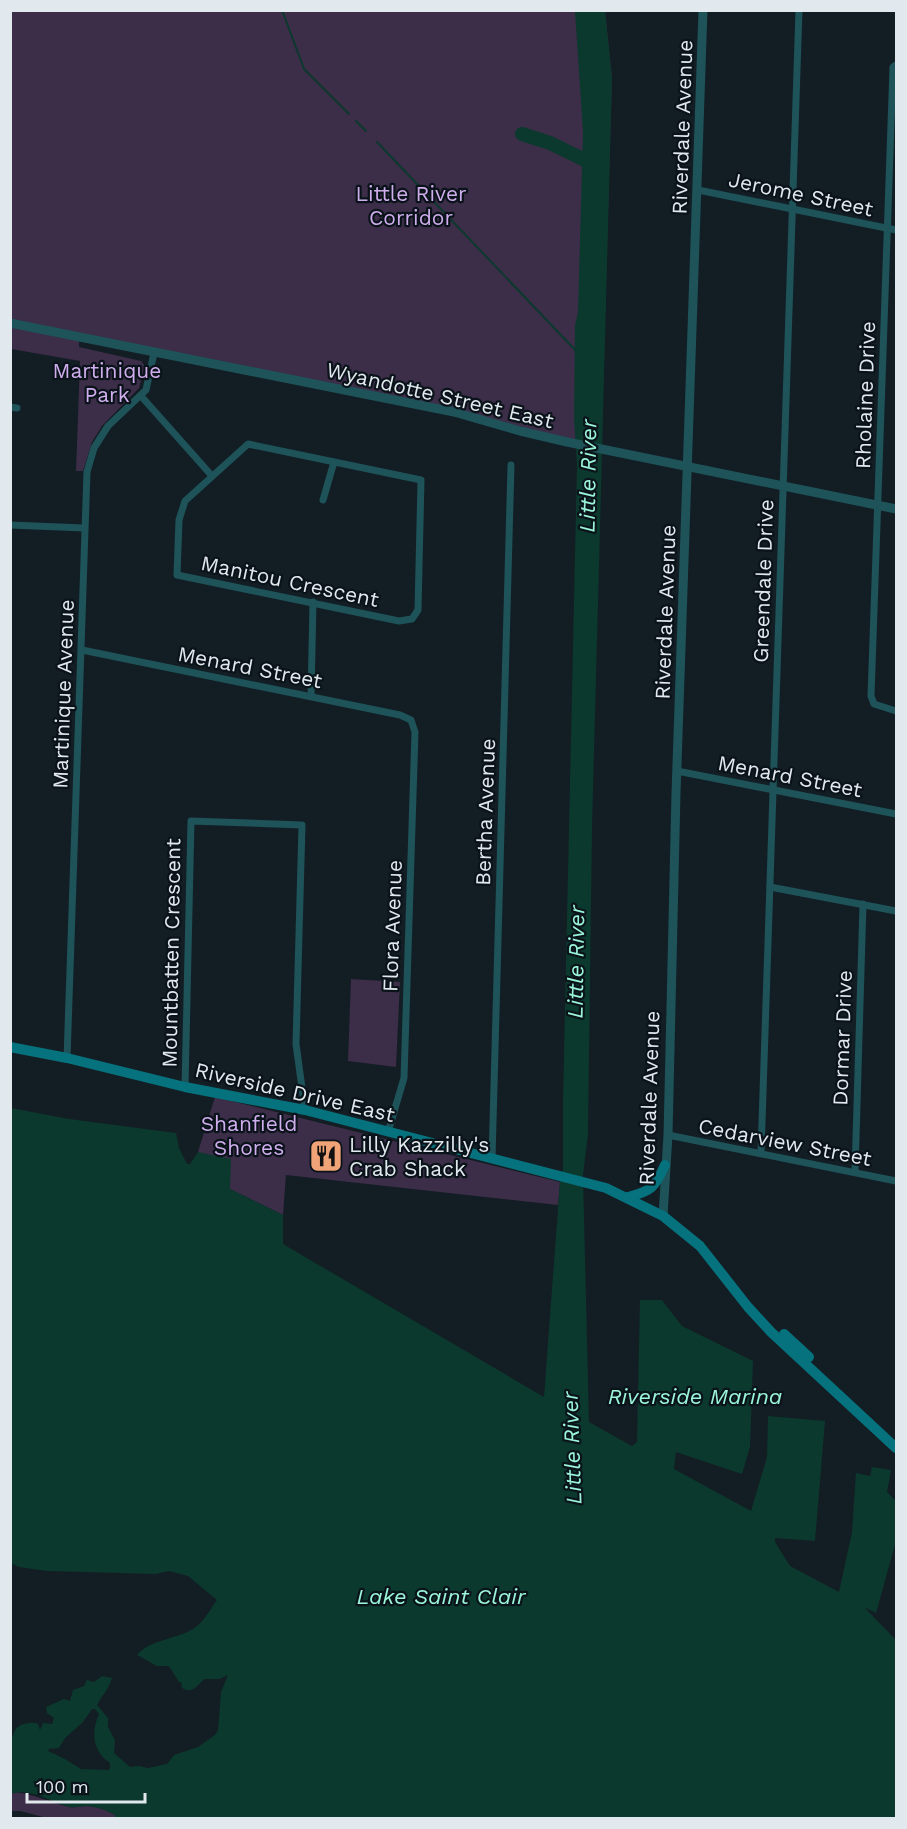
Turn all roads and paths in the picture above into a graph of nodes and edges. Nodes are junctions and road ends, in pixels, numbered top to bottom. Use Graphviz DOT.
graph roads {
  1 [pos="703,10"];
  2 [pos="799,10"];
  3 [pos="897,64"];
  4 [pos="698,190"];
  5 [pos="793,208"];
  6 [pos="888,229"];
  7 [pos="897,230"];
  8 [pos="10,323"];
  9 [pos="154,353"];
  10 [pos="141,396"];
  11 [pos="334,462"];
  12 [pos="511,465"];
  13 [pos="688,467"];
  14 [pos="212,476"];
  15 [pos="783,486"];
  16 [pos="323,500"];
  17 [pos="878,506"];
  18 [pos="897,509"];
  19 [pos="10,525"];
  20 [pos="84,528"];
  21 [pos="313,602"];
  22 [pos="82,650"];
  23 [pos="311,696"];
  24 [pos="897,711"];
  25 [pos="411,720"];
  26 [pos="677,771"];
  27 [pos="773,789"];
  28 [pos="897,814"];
  29 [pos="770,887"];
  30 [pos="862,904"];
  31 [pos="897,911"];
  32 [pos="10,1047"];
  33 [pos="67,1058"];
  34 [pos="185,1087"];
  35 [pos="304,1110"];
  36 [pos="388,1132"];
  37 [pos="668,1135"];
  38 [pos="761,1153"];
  39 [pos="492,1159"];
  40 [pos="665,1165"];
  41 [pos="855,1172"];
  42 [pos="897,1181"];
  43 [pos="628,1197"];
  44 [pos="663,1216"];
  45 [pos="784,1334"];
  46 [pos="839,1394"];
  47 [pos="897,1448"];
  1 -- 4 [label="street, Riverdale Avenue"];
  2 -- 5 [label="street, Greendale Drive"];
  3 -- 6 [label="street, Rholaine Drive"];
  4 -- 5 [label="street, Jerome Street"];
  4 -- 13 [label="street, Riverdale Avenue"];
  5 -- 6 [label="street, Jerome Street"];
  5 -- 15 [label="street, Greendale Drive"];
  6 -- 7 [label="street, Jerome Street"];
  6 -- 17 [label="street, Rholaine Drive"];
  8 -- 9 [label="street, Wyandotte Street East"];
  9 -- 10 [label="street, Martinique Avenue"];
  9 -- 13 [label="street, Wyandotte Street East"];
  10 -- 14 [label="street"];
  10 -- 20 [label="street, Martinique Avenue"];
  11 -- 14 [label="street, Manitou Crescent"];
  11 -- 16 [label="street"];
  11 -- 21 [label="street, Manitou Crescent"];
  12 -- 39 [label="street, Bertha Avenue"];
  13 -- 15 [label="street, Wyandotte Street East"];
  13 -- 26 [label="street, Riverdale Avenue"];
  14 -- 21 [label="street, Manitou Crescent"];
  15 -- 17 [label="street, Wyandotte Street East"];
  15 -- 27 [label="street, Greendale Drive"];
  17 -- 18 [label="street, Wyandotte Street East"];
  17 -- 24 [label="street, Rholaine Drive"];
  19 -- 20 [label="street"];
  20 -- 22 [label="street, Martinique Avenue"];
  21 -- 23 [label="street"];
  22 -- 23 [label="street, Menard Street"];
  22 -- 33 [label="street, Martinique Avenue"];
  23 -- 25 [label="street, Menard Street"];
  25 -- 36 [label="street, Flora Avenue"];
  26 -- 27 [label="street, Menard Street"];
  26 -- 37 [label="street, Riverdale Avenue"];
  27 -- 28 [label="street, Menard Street"];
  27 -- 29 [label="street, Greendale Drive"];
  29 -- 30 [label="street"];
  29 -- 38 [label="street, Greendale Drive"];
  30 -- 31 [label="street"];
  30 -- 41 [label="street, Dormar Drive"];
  32 -- 33 [label="main road, Riverside Drive East"];
  33 -- 34 [label="main road, Riverside Drive East"];
  34 -- 35 [label="main road, Riverside Drive East"];
  34 -- 35 [label="street, Mountbatten Crescent"];
  35 -- 36 [label="main road, Riverside Drive East"];
  36 -- 39 [label="main road, Riverside Drive East"];
  37 -- 38 [label="street, Cedarview Street"];
  37 -- 40 [label="street, Riverdale Avenue"];
  38 -- 41 [label="street, Cedarview Street"];
  39 -- 43 [label="main road, Riverside Drive East"];
  40 -- 43 [label="main road"];
  40 -- 44 [label="street, Riverdale Avenue"];
  41 -- 42 [label="street, Cedarview Street"];
  43 -- 44 [label="main road, Riverside Drive East"];
  44 -- 46 [label="main road, Riverside Drive East"];
  45 -- 46 [label="main road"];
  46 -- 47 [label="main road, Riverside Drive East"];
}
